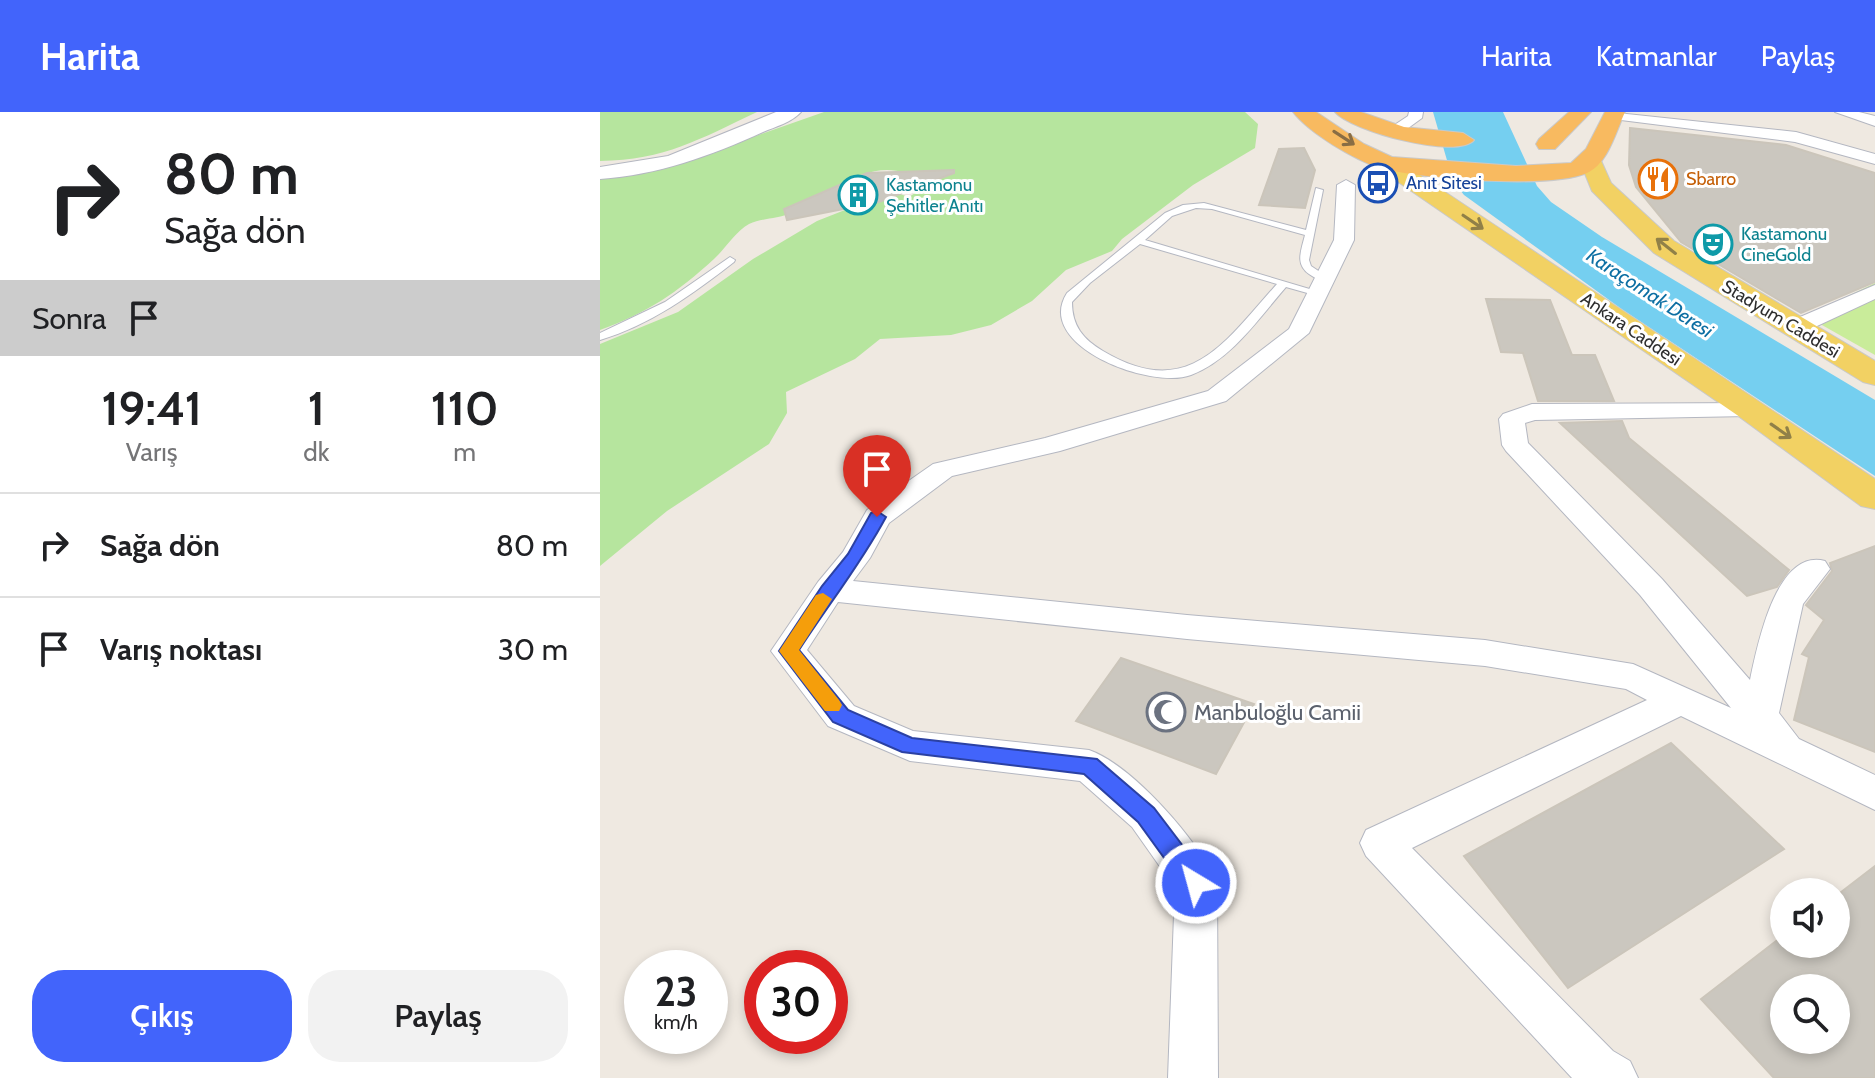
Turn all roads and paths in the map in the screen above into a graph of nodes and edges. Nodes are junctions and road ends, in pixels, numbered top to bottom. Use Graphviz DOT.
graph roads {
  1 [pos="792,112"];
  2 [pos="1303,112"];
  3 [pos="1345,112"];
  4 [pos="1416,112"];
  5 [pos="1581,112"];
  6 [pos="1745,112"];
  7 [pos="1842,112"];
  8 [pos="1614,114"];
  9 [pos="1875,121"];
  10 [pos="1707,126"];
  11 [pos="1405,135"];
  12 [pos="1488,141"];
  13 [pos="1590,159"];
  14 [pos="1875,159"];
  15 [pos="1386,163"];
  16 [pos="600,173"];
  17 [pos="1332,187"];
  18 [pos="1308,233"];
  19 [pos="1139,241"];
  20 [pos="730,260"];
  21 [pos="1284,283"];
  22 [pos="1321,286"];
  23 [pos="1875,291"];
  24 [pos="1794,328"];
  25 [pos="600,337"];
  26 [pos="1875,375"];
  27 [pos="1749,408"];
  28 [pos="1875,497"];
  29 [pos="1814,569"];
  30 [pos="829,590"];
  31 [pos="1681,700"];
  32 [pos="1760,716"];
  33 [pos="1789,751"];
  34 [pos="1875,793"];
  35 [pos="1193,1078"];
  36 [pos="1613,1078"];
  1 -- 16 [label="street"];
  2 -- 15 [label="highway, one-way"];
  3 -- 11 [label="highway"];
  4 -- 11 [label="street"];
  5 -- 13 [label="highway"];
  6 -- 10 [label="street"];
  7 -- 9 [label="street"];
  8 -- 10 [label="street"];
  8 -- 13 [label="highway"];
  10 -- 14 [label="street"];
  11 -- 12 [label="highway"];
  11 -- 15 [label="highway"];
  13 -- 15 [label="highway"];
  24 -- 13 [label="main road, Stadyum Caddesi, one-way"];
  15 -- 27 [label="main road, Ankara Caddesi, one-way"];
  17 -- 18 [label="lane"];
  17 -- 22 [label="street"];
  18 -- 19 [label="lane"];
  18 -- 22 [label="lane"];
  19 -- 21 [label="lane"];
  19 -- 21 [label="lane"];
  20 -- 25 [label="lane"];
  21 -- 22 [label="lane"];
  22 -- 30 [label="street"];
  23 -- 24 [label="street"];
  24 -- 26 [label="main road, Stadyum Caddesi"];
  27 -- 28 [label="main road, Ankara Caddesi, one-way"];
  27 -- 32 [label="street"];
  29 -- 32 [label="street"];
  30 -- 31 [label="street"];
  30 -- 35 [label="street"];
  31 -- 33 [label="street"];
  31 -- 36 [label="street"];
  32 -- 33 [label="street"];
  33 -- 34 [label="street"];
}
